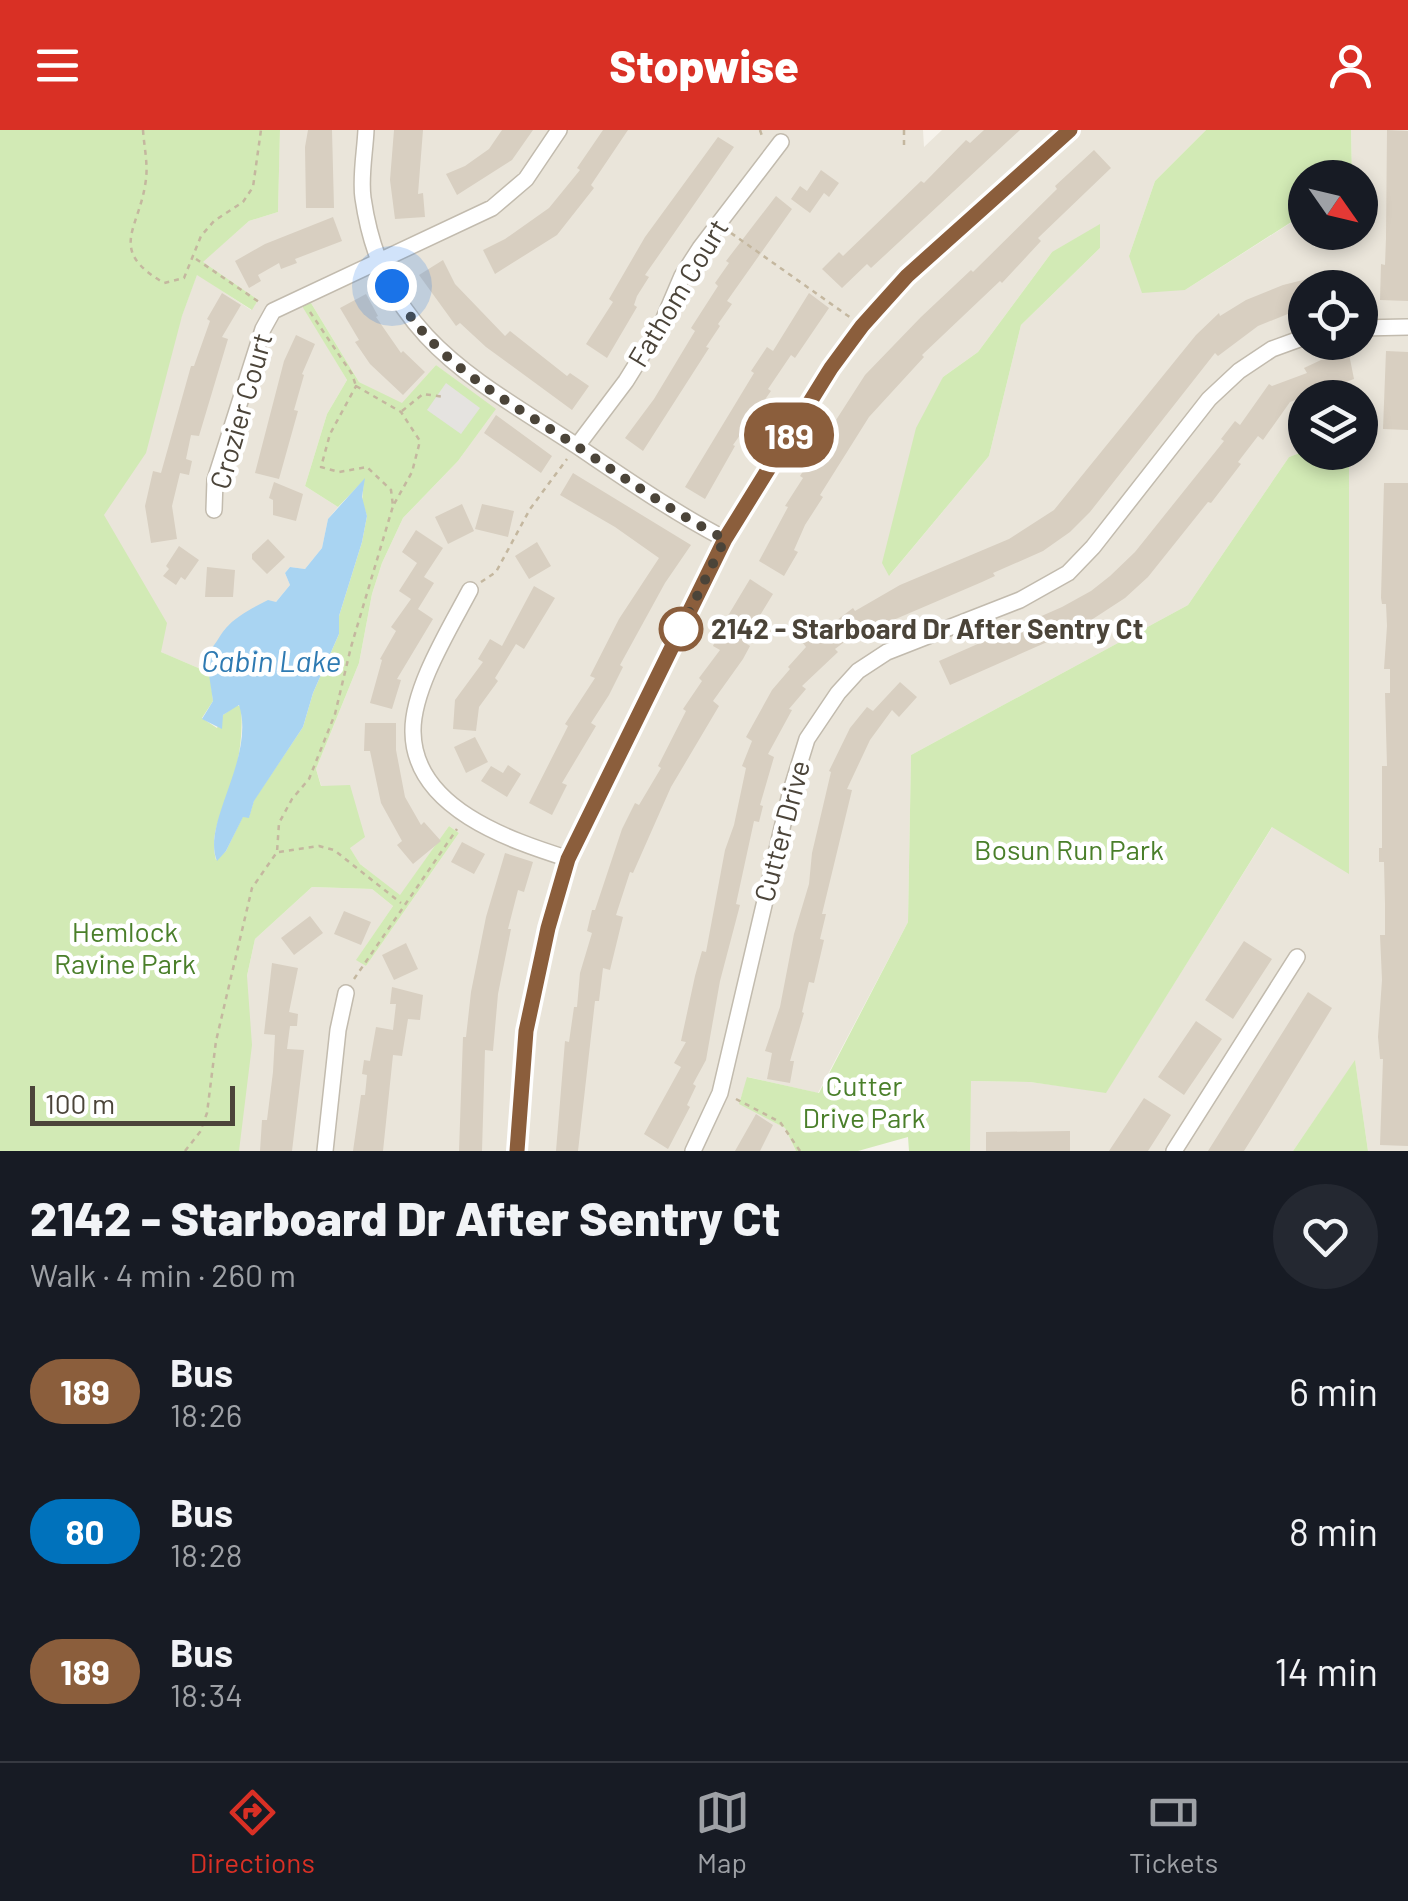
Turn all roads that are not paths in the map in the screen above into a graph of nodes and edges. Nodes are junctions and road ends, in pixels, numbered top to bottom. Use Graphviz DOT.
graph roads {
  1 [pos="366,130"];
  2 [pos="559,130"];
  3 [pos="1070,130"];
  4 [pos="781,142"];
  5 [pos="380,263"];
  6 [pos="1408,327"];
  7 [pos="1378,328"];
  8 [pos="1288,343"];
  9 [pos="577,446"];
  10 [pos="214,510"];
  11 [pos="725,539"];
  12 [pos="470,590"];
  13 [pos="568,859"];
  14 [pos="1298,956"];
  15 [pos="346,993"];
  16 [pos="325,1151"];
  17 [pos="517,1151"];
  18 [pos="693,1151"];
  19 [pos="1174,1151"];
  1 -- 5 [label="street"];
  2 -- 5 [label="street, Crozier Court"];
  3 -- 11 [label="street"];
  4 -- 9 [label="street, Fathom Court"];
  5 -- 9 [label="street"];
  5 -- 10 [label="street, Crozier Court"];
  6 -- 7 [label="street"];
  8 -- 18 [label="street, Cutter Drive"];
  9 -- 11 [label="street"];
  11 -- 13 [label="street"];
  12 -- 13 [label="street"];
  13 -- 17 [label="street"];
  14 -- 19 [label="street"];
  15 -- 16 [label="street"];
}
